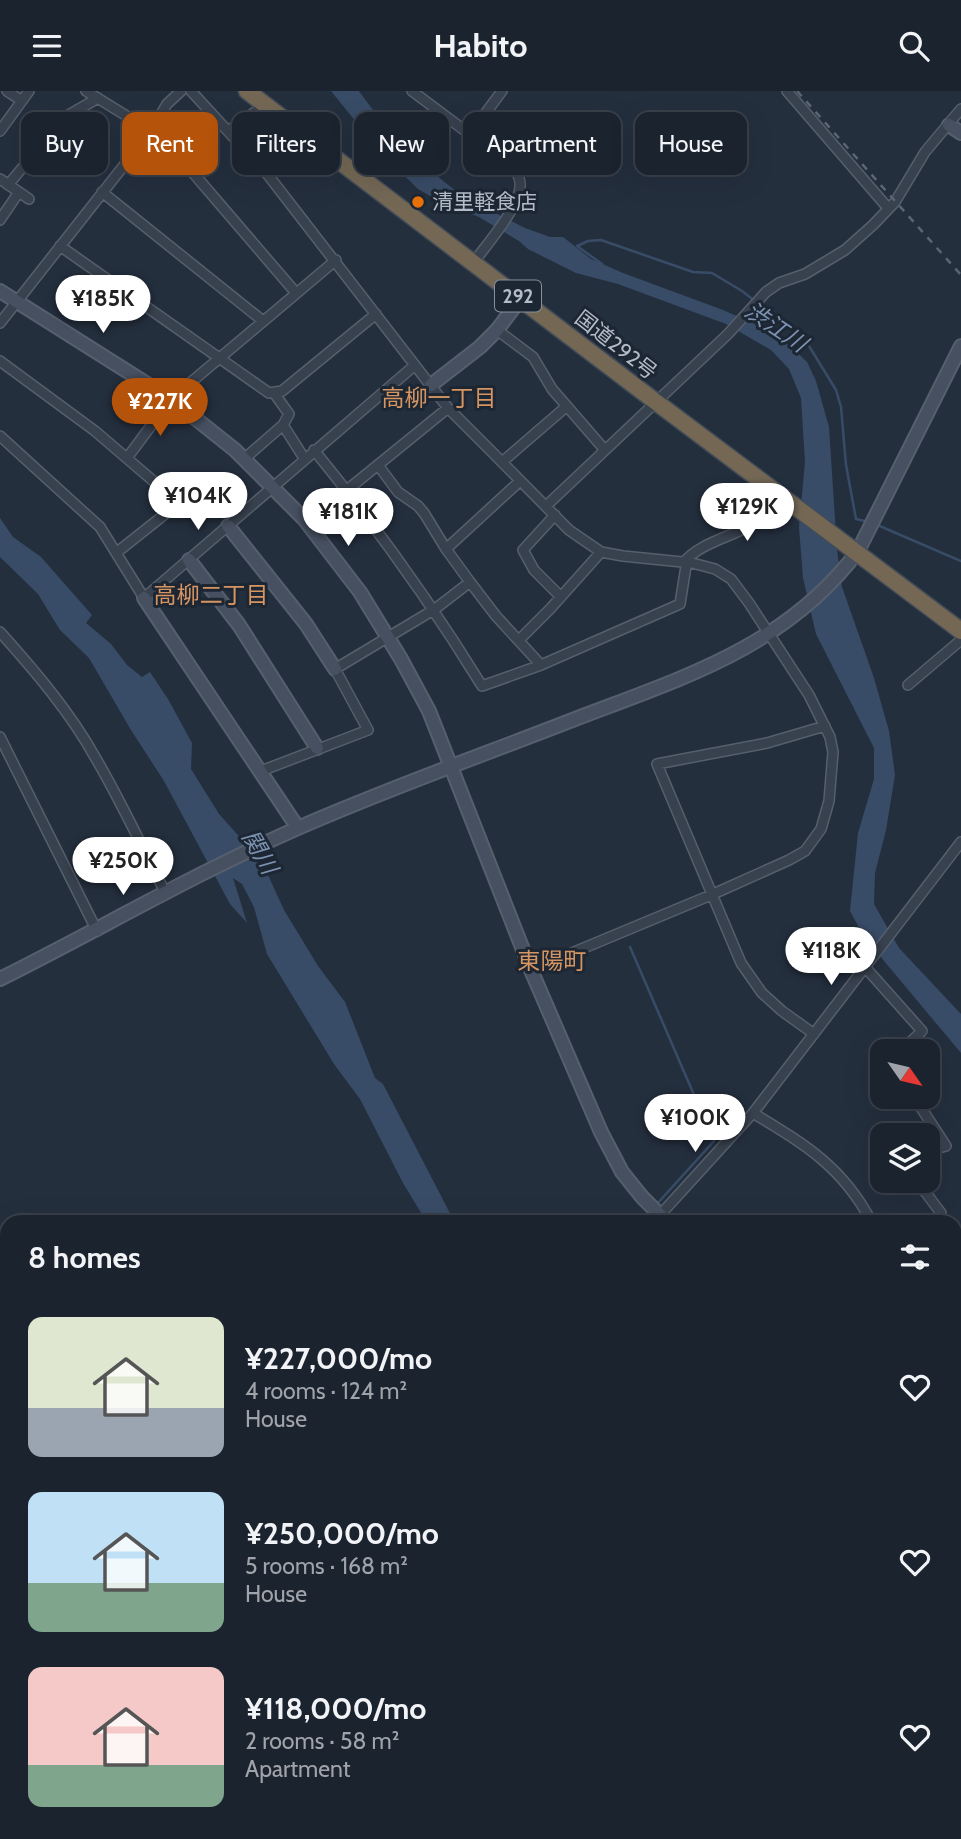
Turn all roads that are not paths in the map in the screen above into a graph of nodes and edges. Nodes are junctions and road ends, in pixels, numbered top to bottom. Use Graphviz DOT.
graph roads {
  1 [pos="7,91"];
  2 [pos="29,91"];
  3 [pos="86,91"];
  4 [pos="181,91"];
  5 [pos="191,91"];
  6 [pos="247,91"];
  7 [pos="412,91"];
  8 [pos="502,91"];
  9 [pos="787,91"];
  10 [pos="98,98"];
  11 [pos="22,101"];
  12 [pos="265,105"];
  13 [pos="961,109"];
  14 [pos="162,112"];
  15 [pos="486,112"];
  16 [pos="122,113"];
  17 [pos="949,125"];
  18 [pos="463,129"];
  19 [pos="0,131"];
  20 [pos="228,131"];
  21 [pos="961,133"];
  22 [pos="122,168"];
  23 [pos="195,175"];
  24 [pos="517,175"];
  25 [pos="4,182"];
  26 [pos="19,192"];
  27 [pos="102,193"];
  28 [pos="29,199"];
  29 [pos="888,208"];
  30 [pos="0,221"];
  31 [pos="60,246"];
  32 [pos="335,260"];
  33 [pos="474,262"];
  34 [pos="0,291"];
  35 [pos="296,293"];
  36 [pos="521,298"];
  37 [pos="17,301"];
  38 [pos="376,314"];
  39 [pos="263,321"];
  40 [pos="0,323"];
  41 [pos="497,330"];
  42 [pos="961,346"];
  43 [pos="219,358"];
  44 [pos="0,361"];
  45 [pos="415,365"];
  46 [pos="431,385"];
  47 [pos="274,393"];
  48 [pos="171,399"];
  49 [pos="656,403"];
  50 [pos="567,406"];
  51 [pos="448,408"];
  52 [pos="284,425"];
  53 [pos="0,436"];
  54 [pos="604,449"];
  55 [pos="314,450"];
  56 [pos="127,458"];
  57 [pos="244,459"];
  58 [pos="304,459"];
  59 [pos="502,462"];
  60 [pos="378,465"];
  61 [pos="520,481"];
  62 [pos="273,486"];
  63 [pos="347,490"];
  64 [pos="784,498"];
  65 [pos="547,506"];
  66 [pos="555,515"];
  67 [pos="228,526"];
  68 [pos="446,549"];
  69 [pos="601,552"];
  70 [pos="116,553"];
  71 [pos="853,557"];
  72 [pos="189,560"];
  73 [pos="684,562"];
  74 [pos="470,582"];
  75 [pos="561,597"];
  76 [pos="144,598"];
  77 [pos="435,609"];
  78 [pos="961,631"];
  79 [pos="0,632"];
  80 [pos="770,634"];
  81 [pos="389,637"];
  82 [pos="519,640"];
  83 [pos="961,640"];
  84 [pos="541,665"];
  85 [pos="335,669"];
  86 [pos="908,685"];
  87 [pos="825,726"];
  88 [pos="0,737"];
  89 [pos="317,748"];
  90 [pos="451,767"];
  91 [pos="261,771"];
  92 [pos="295,830"];
  93 [pos="961,842"];
  94 [pos="165,892"];
  95 [pos="711,895"];
  96 [pos="97,930"];
  97 [pos="865,967"];
  98 [pos="531,970"];
  99 [pos="0,979"];
  100 [pos="814,1034"];
  101 [pos="914,1039"];
  102 [pos="753,1112"];
  103 [pos="926,1193"];
  104 [pos="942,1213"];
  105 [pos="660,1215"];
  106 [pos="666,1215"];
  107 [pos="867,1215"];
  1 -- 11 [label="street"];
  2 -- 11 [label="street"];
  3 -- 10 [label="street"];
  4 -- 14 [label="street"];
  5 -- 20 [label="street"];
  6 -- 12 [label="highway, 国道292号 / 292"];
  7 -- 18 [label="street"];
  8 -- 15 [label="street"];
  9 -- 29 [label="street"];
  10 -- 16 [label="street"];
  10 -- 25 [label="street"];
  11 -- 19 [label="street"];
  12 -- 20 [label="street"];
  12 -- 33 [label="highway, 国道292号 / 292"];
  13 -- 17 [label="street"];
  17 -- 21 [label="street"];
  17 -- 29 [label="street"];
  20 -- 32 [label="street"];
  22 -- 27 [label="street"];
  23 -- 35 [label="street"];
  24 -- 33 [label="street"];
  25 -- 26 [label="street"];
  26 -- 28 [label="street"];
  26 -- 30 [label="street"];
  27 -- 31 [label="street"];
  27 -- 39 [label="street"];
  29 -- 49 [label="street"];
  31 -- 37 [label="street"];
  31 -- 43 [label="street"];
  32 -- 35 [label="street"];
  32 -- 38 [label="street"];
  33 -- 36 [label="highway, 国道292号 / 292"];
  34 -- 37 [label="street"];
  35 -- 39 [label="street"];
  36 -- 41 [label="street"];
  36 -- 49 [label="highway, 国道292号 / 292"];
  37 -- 40 [label="street"];
  37 -- 48 [label="street"];
  38 -- 45 [label="street"];
  38 -- 47 [label="street"];
  39 -- 43 [label="street"];
  41 -- 46 [label="street"];
  41 -- 50 [label="street"];
  42 -- 71 [label="street"];
  43 -- 47 [label="street"];
  43 -- 48 [label="street"];
  44 -- 56 [label="street"];
  45 -- 46 [label="street"];
  45 -- 55 [label="street"];
  46 -- 51 [label="street"];
  47 -- 52 [label="street"];
  48 -- 56 [label="street"];
  48 -- 57 [label="street"];
  49 -- 54 [label="street"];
  49 -- 64 [label="highway, 国道292号 / 292"];
  50 -- 54 [label="street"];
  50 -- 59 [label="street"];
  51 -- 59 [label="street"];
  51 -- 60 [label="street"];
  52 -- 57 [label="street"];
  52 -- 58 [label="street"];
  53 -- 70 [label="street"];
  54 -- 65 [label="street"];
  55 -- 58 [label="street"];
  55 -- 63 [label="street"];
  56 -- 70 [label="street"];
  57 -- 62 [label="street"];
  58 -- 62 [label="street"];
  59 -- 61 [label="street"];
  60 -- 63 [label="street"];
  60 -- 68 [label="street"];
  61 -- 65 [label="street"];
  61 -- 68 [label="street"];
  62 -- 67 [label="street"];
  62 -- 81 [label="street"];
  63 -- 77 [label="street"];
  64 -- 71 [label="highway, 国道292号 / 292"];
  64 -- 73 [label="street"];
  65 -- 66 [label="street"];
  66 -- 69 [label="street"];
  66 -- 75 [label="street"];
  67 -- 72 [label="street"];
  67 -- 85 [label="street"];
  68 -- 74 [label="street"];
  69 -- 73 [label="street"];
  69 -- 75 [label="street"];
  70 -- 76 [label="street"];
  71 -- 78 [label="highway, 国道292号 / 292"];
  71 -- 80 [label="street"];
  72 -- 76 [label="street"];
  72 -- 89 [label="street"];
  73 -- 80 [label="street"];
  73 -- 84 [label="street"];
  74 -- 77 [label="street"];
  74 -- 82 [label="street"];
  75 -- 82 [label="street"];
  76 -- 91 [label="street"];
  77 -- 81 [label="street"];
  77 -- 84 [label="street"];
  79 -- 94 [label="street"];
  80 -- 87 [label="street"];
  80 -- 90 [label="street"];
  81 -- 85 [label="street"];
  81 -- 90 [label="street"];
  82 -- 84 [label="street"];
  83 -- 86 [label="street"];
  85 -- 89 [label="street"];
  87 -- 95 [label="street"];
  87 -- 95 [label="street"];
  88 -- 96 [label="street"];
  89 -- 91 [label="street"];
  90 -- 92 [label="street"];
  90 -- 98 [label="street"];
  91 -- 92 [label="street"];
  92 -- 94 [label="street"];
  93 -- 97 [label="street"];
  94 -- 96 [label="street"];
  95 -- 98 [label="street"];
  95 -- 100 [label="street"];
  96 -- 99 [label="street"];
  97 -- 100 [label="street"];
  97 -- 101 [label="street"];
  98 -- 105 [label="street"];
  100 -- 102 [label="street"];
  102 -- 106 [label="street"];
  102 -- 107 [label="street"];
  103 -- 104 [label="street"];
}
